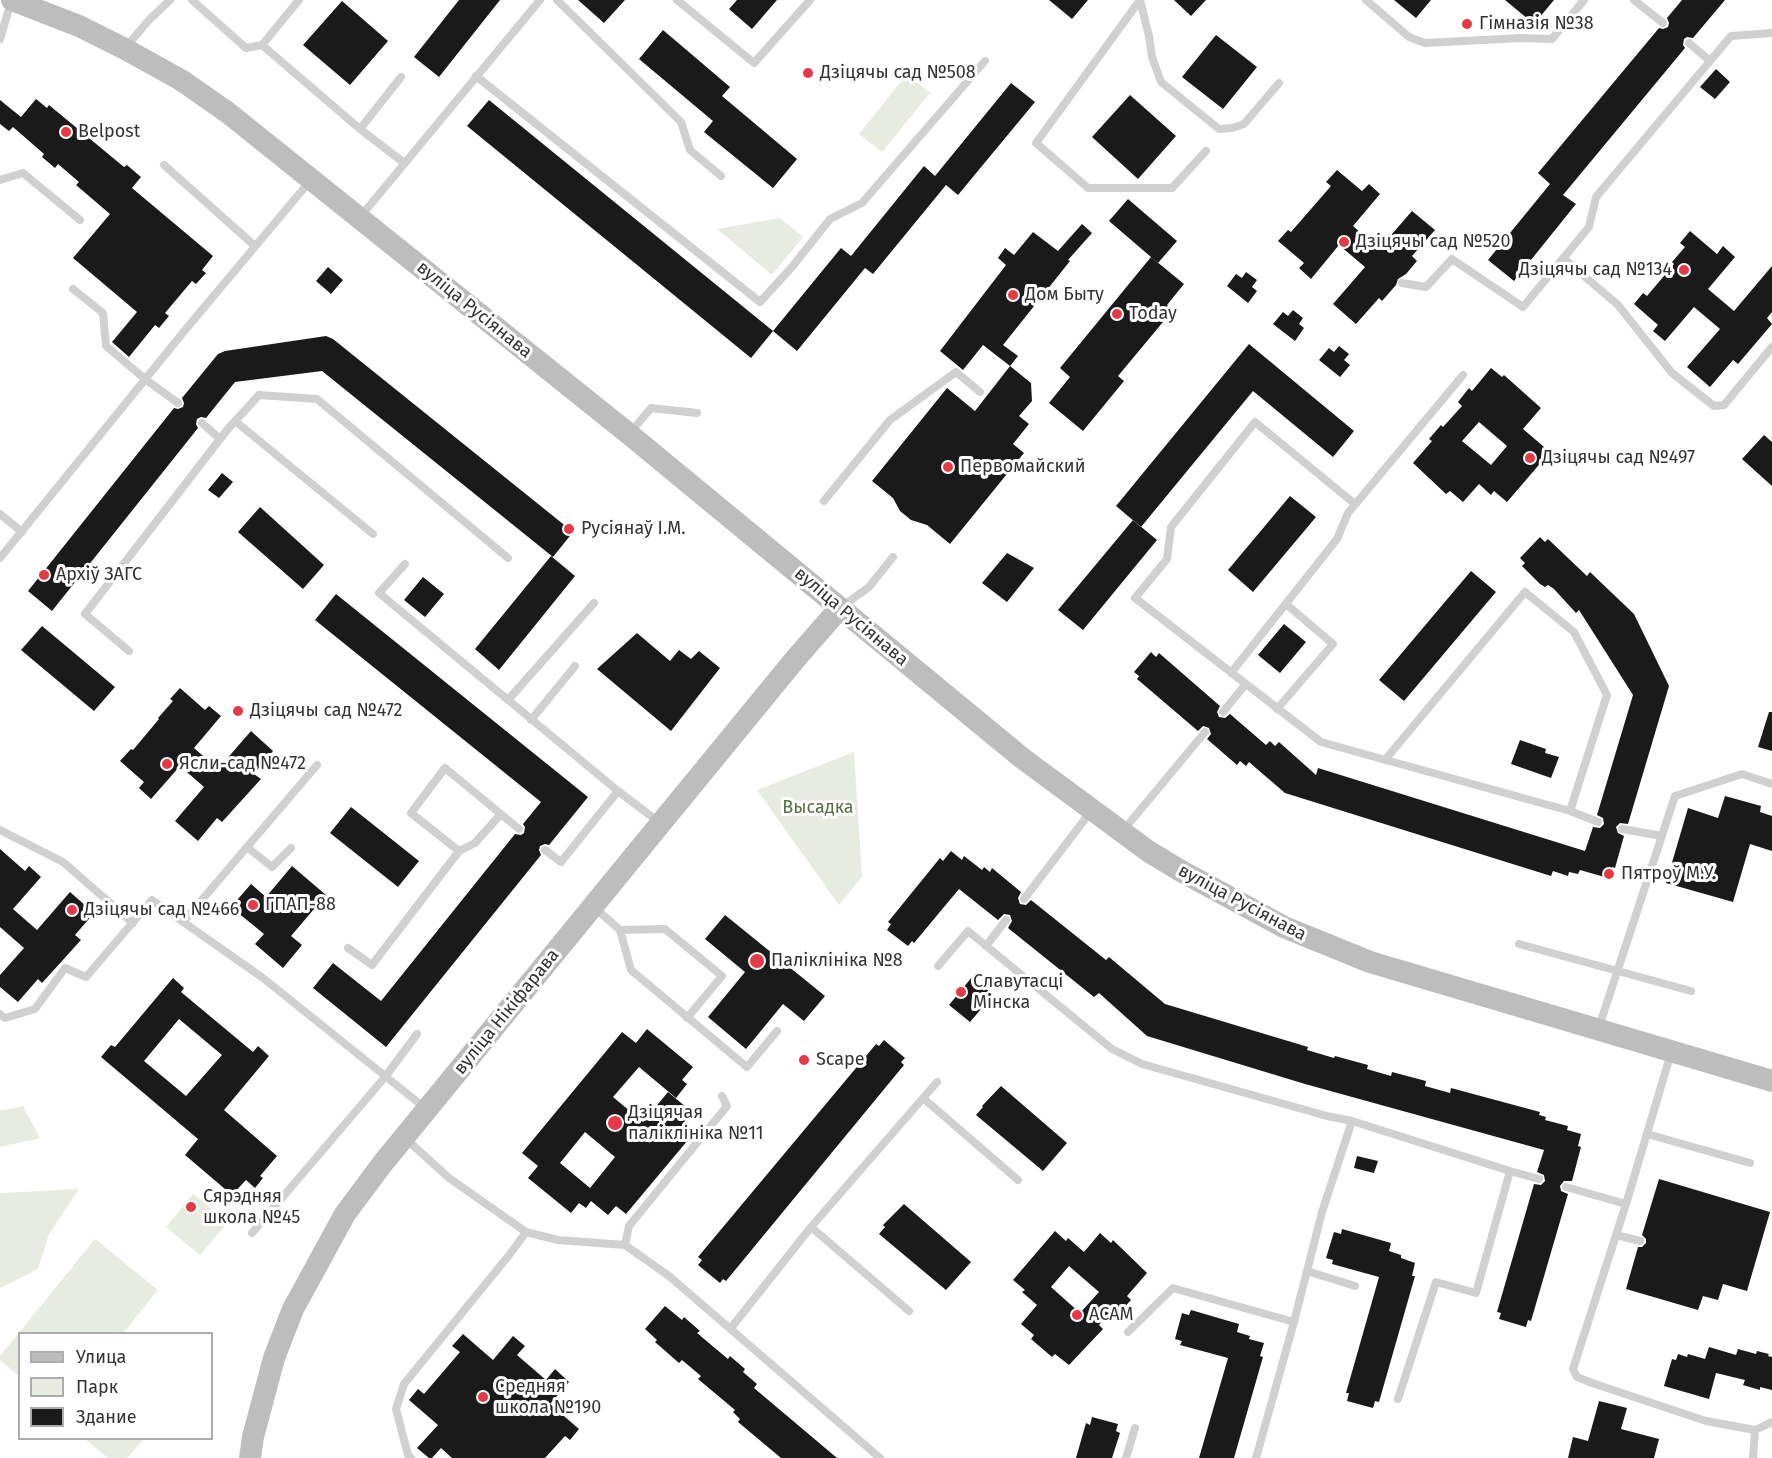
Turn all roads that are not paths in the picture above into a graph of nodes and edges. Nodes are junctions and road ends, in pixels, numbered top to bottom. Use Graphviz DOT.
graph roads {
  1 [pos="12,0"];
  2 [pos="170,0"];
  3 [pos="192,0"];
  4 [pos="299,0"];
  5 [pos="540,0"];
  6 [pos="557,0"];
  7 [pos="677,0"];
  8 [pos="810,0"];
  9 [pos="1140,0"];
  10 [pos="1366,0"];
  11 [pos="1584,0"];
  12 [pos="1639,2"];
  13 [pos="1663,23"];
  14 [pos="1772,33"];
  15 [pos="0,39"];
  16 [pos="1689,44"];
  17 [pos="262,45"];
  18 [pos="125,49"];
  19 [pos="985,61"];
  20 [pos="1710,61"];
  21 [pos="476,76"];
  22 [pos="401,77"];
  23 [pos="1279,83"];
  24 [pos="360,129"];
  25 [pos="1206,151"];
  26 [pos="403,162"];
  27 [pos="164,165"];
  28 [pos="721,176"];
  29 [pos="312,179"];
  30 [pos="0,180"];
  31 [pos="358,218"];
  32 [pos="80,220"];
  33 [pos="255,246"];
  34 [pos="1563,258"];
  35 [pos="1402,283"];
  36 [pos="73,289"];
  37 [pos="1772,347"];
  38 [pos="1462,375"];
  39 [pos="145,379"];
  40 [pos="980,392"];
  41 [pos="178,403"];
  42 [pos="697,413"];
  43 [pos="235,421"];
  44 [pos="202,423"];
  45 [pos="629,434"];
  46 [pos="220,439"];
  47 [pos="824,501"];
  48 [pos="1355,504"];
  49 [pos="0,514"];
  50 [pos="22,532"];
  51 [pos="373,534"];
  52 [pos="893,557"];
  53 [pos="0,558"];
  54 [pos="508,558"];
  55 [pos="405,564"];
  56 [pos="594,603"];
  57 [pos="1286,604"];
  58 [pos="840,608"];
  59 [pos="129,651"];
  60 [pos="576,666"];
  61 [pos="1231,673"];
  62 [pos="1245,685"];
  63 [pos="508,700"];
  64 [pos="1277,709"];
  65 [pos="1223,712"];
  66 [pos="531,720"];
  67 [pos="1205,732"];
  68 [pos="1385,760"];
  69 [pos="316,765"];
  70 [pos="1772,784"];
  71 [pos="618,791"];
  72 [pos="1092,810"];
  73 [pos="1570,811"];
  74 [pos="501,814"];
  75 [pos="1598,822"];
  76 [pos="661,823"];
  77 [pos="519,829"];
  78 [pos="1622,829"];
  79 [pos="0,830"];
  80 [pos="1122,832"];
  81 [pos="1662,836"];
  82 [pos="247,848"];
  83 [pos="291,848"];
  84 [pos="545,850"];
  85 [pos="459,851"];
  86 [pos="1024,899"];
  87 [pos="594,907"];
  88 [pos="1006,920"];
  89 [pos="133,922"];
  90 [pos="183,922"];
  91 [pos="620,930"];
  92 [pos="1519,944"];
  93 [pos="986,946"];
  94 [pos="348,948"];
  95 [pos="938,966"];
  96 [pos="1617,971"];
  97 [pos="1691,991"];
  98 [pos="0,1014"];
  99 [pos="687,1018"];
  100 [pos="1598,1030"];
  101 [pos="777,1031"];
  102 [pos="417,1034"];
  103 [pos="1672,1052"];
  104 [pos="385,1077"];
  105 [pos="1772,1081"];
  106 [pos="937,1082"];
  107 [pos="722,1096"];
  108 [pos="923,1098"];
  109 [pos="427,1110"];
  110 [pos="1352,1121"];
  111 [pos="1647,1134"];
  112 [pos="404,1138"];
  113 [pos="1750,1163"];
  114 [pos="1510,1171"];
  115 [pos="1539,1179"];
  116 [pos="1018,1180"];
  117 [pos="1566,1187"];
  118 [pos="1626,1204"];
  119 [pos="811,1227"];
  120 [pos="526,1232"];
  121 [pos="252,1233"];
  122 [pos="1616,1235"];
  123 [pos="1640,1241"];
  124 [pos="626,1245"];
  125 [pos="1307,1271"];
  126 [pos="1355,1286"];
  127 [pos="909,1311"];
  128 [pos="1294,1322"];
  129 [pos="731,1328"];
  130 [pos="1128,1332"];
  131 [pos="1398,1399"];
  132 [pos="1772,1422"];
  133 [pos="1135,1428"];
  134 [pos="1755,1430"];
  135 [pos="250,1458"];
  136 [pos="411,1458"];
  137 [pos="880,1458"];
  138 [pos="1126,1458"];
  139 [pos="1256,1458"];
  140 [pos="1753,1458"];
  1 -- 15 [label="lane"];
  1 -- 18 [label="main road, вуліца Русіянава"];
  2 -- 18 [label="lane"];
  3 -- 17 [label="lane"];
  4 -- 17 [label="lane"];
  5 -- 21 [label="lane"];
  6 -- 28 [label="lane"];
  7 -- 8 [label="lane"];
  9 -- 23 [label="lane"];
  9 -- 25 [label="lane"];
  10 -- 11 [label="lane"];
  12 -- 13 [label="lane"];
  14 -- 20 [label="lane"];
  16 -- 20 [label="lane"];
  17 -- 24 [label="lane"];
  18 -- 29 [label="main road, вуліца Русіянава"];
  19 -- 21 [label="lane"];
  20 -- 34 [label="lane"];
  21 -- 26 [label="lane"];
  22 -- 24 [label="lane"];
  24 -- 26 [label="lane"];
  26 -- 31 [label="lane"];
  27 -- 33 [label="lane"];
  29 -- 31 [label="main road, вуліца Русіянава"];
  29 -- 33 [label="lane"];
  30 -- 32 [label="lane"];
  31 -- 45 [label="main road, вуліца Русіянава"];
  33 -- 39 [label="lane"];
  34 -- 35 [label="lane"];
  34 -- 37 [label="lane"];
  36 -- 39 [label="lane"];
  38 -- 48 [label="lane"];
  39 -- 41 [label="lane"];
  39 -- 50 [label="lane"];
  40 -- 47 [label="lane"];
  42 -- 45 [label="lane"];
  43 -- 46 [label="lane"];
  43 -- 51 [label="lane"];
  43 -- 54 [label="lane"];
  44 -- 46 [label="lane"];
  45 -- 58 [label="main road, вуліца Русіянава"];
  46 -- 59 [label="lane"];
  48 -- 57 [label="lane"];
  48 -- 61 [label="lane"];
  49 -- 50 [label="lane"];
  50 -- 53 [label="lane"];
  52 -- 58 [label="lane"];
  55 -- 63 [label="lane"];
  56 -- 63 [label="lane"];
  57 -- 61 [label="lane"];
  57 -- 64 [label="lane"];
  58 -- 72 [label="main road, вуліца Русіянава"];
  58 -- 76 [label="main road, вуліца Нікіфарава"];
  60 -- 66 [label="lane"];
  61 -- 62 [label="lane"];
  62 -- 64 [label="lane"];
  62 -- 65 [label="lane"];
  63 -- 66 [label="lane"];
  64 -- 68 [label="lane"];
  66 -- 71 [label="lane"];
  67 -- 80 [label="lane"];
  68 -- 73 [label="lane"];
  68 -- 73 [label="lane"];
  69 -- 82 [label="lane"];
  70 -- 81 [label="lane"];
  71 -- 76 [label="lane"];
  71 -- 84 [label="lane"];
  72 -- 80 [label="main road, вуліца Русіянава"];
  72 -- 86 [label="lane"];
  73 -- 75 [label="lane"];
  74 -- 77 [label="lane"];
  74 -- 85 [label="lane"];
  74 -- 85 [label="lane"];
  76 -- 87 [label="main road, вуліца Нікіфарава"];
  78 -- 81 [label="lane"];
  79 -- 89 [label="lane"];
  80 -- 100 [label="main road, вуліца Русіянава"];
  81 -- 96 [label="lane"];
  82 -- 83 [label="lane"];
  82 -- 90 [label="lane"];
  85 -- 94 [label="lane"];
  87 -- 91 [label="lane"];
  87 -- 109 [label="main road, вуліца Нікіфарава"];
  88 -- 93 [label="lane"];
  89 -- 90 [label="lane"];
  89 -- 98 [label="lane"];
  90 -- 104 [label="lane"];
  91 -- 99 [label="lane"];
  91 -- 99 [label="lane"];
  92 -- 96 [label="lane"];
  93 -- 95 [label="lane"];
  93 -- 110 [label="lane"];
  96 -- 97 [label="lane"];
  96 -- 100 [label="lane"];
  99 -- 101 [label="lane"];
  100 -- 103 [label="main road, вуліца Русіянава"];
  102 -- 104 [label="lane"];
  103 -- 105 [label="main road, вуліца Русіянава"];
  103 -- 111 [label="lane"];
  104 -- 109 [label="lane"];
  104 -- 121 [label="lane"];
  106 -- 108 [label="lane"];
  107 -- 124 [label="lane"];
  108 -- 116 [label="lane"];
  108 -- 119 [label="lane"];
  109 -- 112 [label="main road, вуліца Нікіфарава"];
  110 -- 114 [label="lane"];
  110 -- 125 [label="lane"];
  111 -- 113 [label="lane"];
  111 -- 118 [label="lane"];
  112 -- 120 [label="lane"];
  112 -- 135 [label="main road, вуліца Нікіфарава"];
  114 -- 115 [label="lane"];
  114 -- 131 [label="lane"];
  117 -- 118 [label="lane"];
  118 -- 122 [label="lane"];
  119 -- 127 [label="lane"];
  119 -- 129 [label="lane"];
  120 -- 124 [label="lane"];
  120 -- 136 [label="lane"];
  122 -- 123 [label="lane"];
  122 -- 134 [label="lane"];
  124 -- 129 [label="lane"];
  125 -- 126 [label="lane"];
  125 -- 128 [label="lane"];
  128 -- 130 [label="lane"];
  128 -- 139 [label="lane"];
  129 -- 137 [label="lane"];
  132 -- 134 [label="lane"];
  133 -- 138 [label="lane"];
  134 -- 140 [label="lane"];
}
